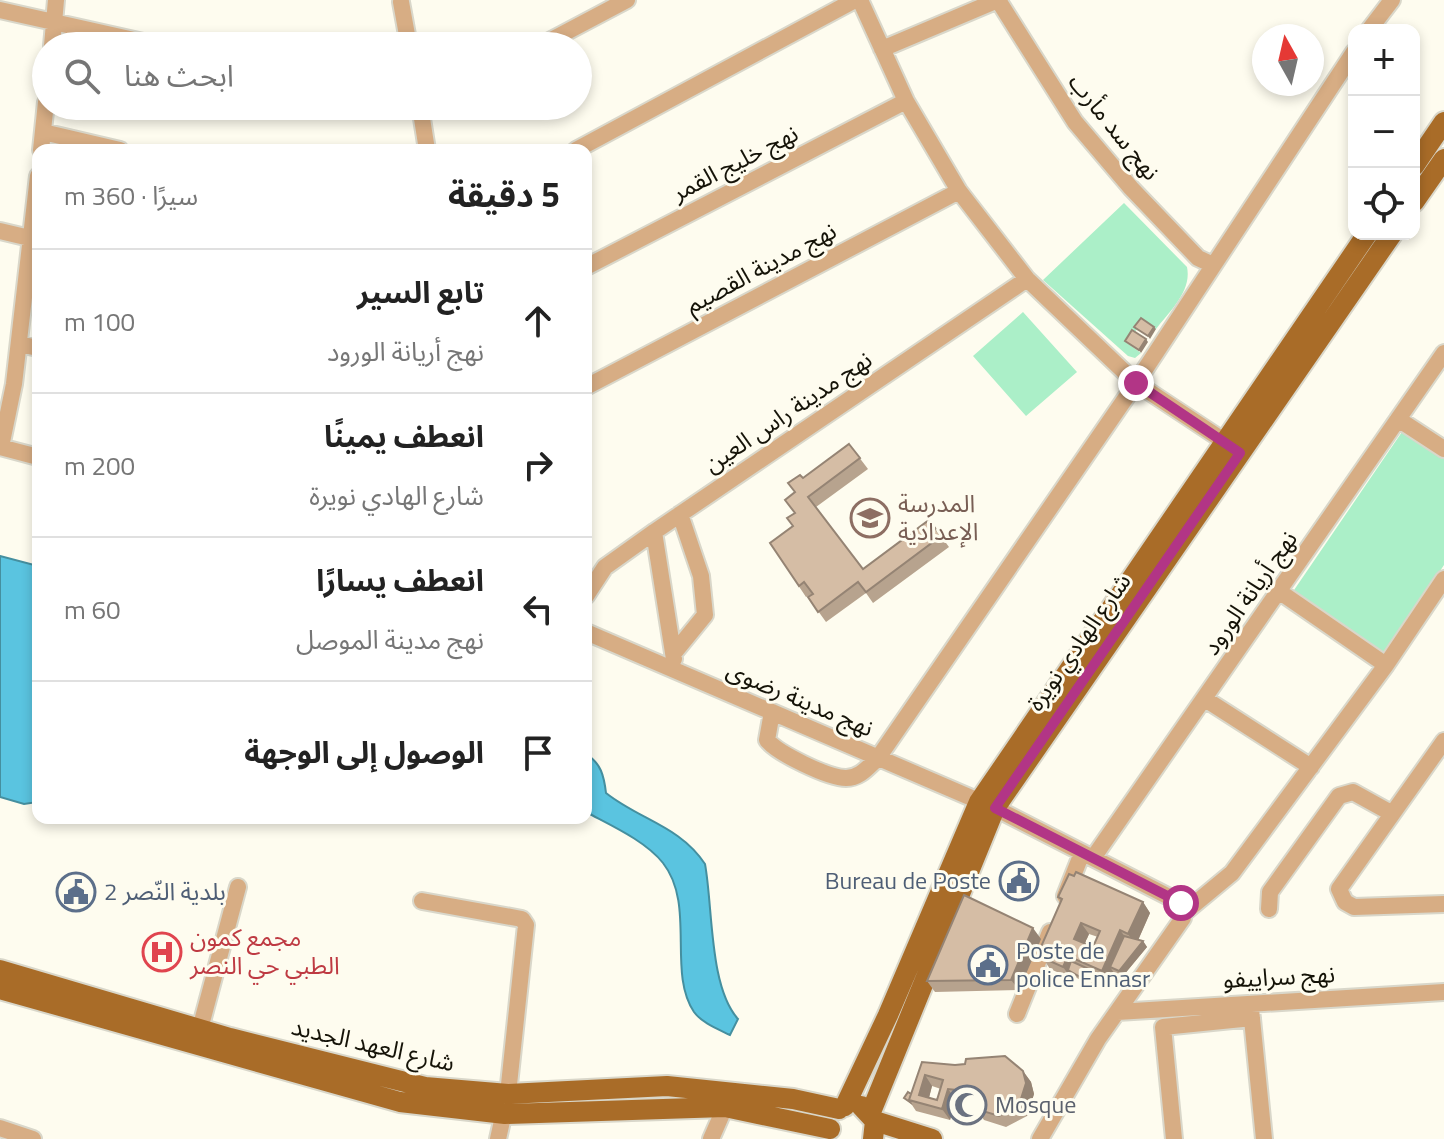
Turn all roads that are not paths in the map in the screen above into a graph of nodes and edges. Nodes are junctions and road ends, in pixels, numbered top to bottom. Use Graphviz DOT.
graph roads {
  1 [pos="56,0"];
  2 [pos="627,0"];
  3 [pos="858,0"];
  4 [pos="998,0"];
  5 [pos="1392,0"];
  6 [pos="400,1"];
  7 [pos="0,10"];
  8 [pos="54,22"];
  9 [pos="1374,24"];
  10 [pos="53,32"];
  11 [pos="99,32"];
  12 [pos="406,32"];
  13 [pos="566,32"];
  14 [pos="882,49"];
  15 [pos="1348,61"];
  16 [pos="906,101"];
  17 [pos="44,120"];
  18 [pos="422,120"];
  19 [pos="1444,122"];
  20 [pos="43,132"];
  21 [pos="42,144"];
  22 [pos="94,144"];
  23 [pos="426,144"];
  24 [pos="587,144"];
  25 [pos="1420,157"];
  26 [pos="1444,159"];
  27 [pos="959,191"];
  28 [pos="1420,193"];
  29 [pos="0,231"];
  30 [pos="32,239"];
  31 [pos="1363,240"];
  32 [pos="1388,240"];
  33 [pos="32,253"];
  34 [pos="592,264"];
  35 [pos="1213,265"];
  36 [pos="1027,279"];
  37 [pos="19,344"];
  38 [pos="32,347"];
  39 [pos="1444,353"];
  40 [pos="1136,383"];
  41 [pos="592,384"];
  42 [pos="1398,419"];
  43 [pos="1,447"];
  44 [pos="1232,448"];
  45 [pos="1444,449"];
  46 [pos="32,455"];
  47 [pos="680,514"];
  48 [pos="654,532"];
  49 [pos="1444,579"];
  50 [pos="592,587"];
  51 [pos="1280,592"];
  52 [pos="592,635"];
  53 [pos="674,653"];
  54 [pos="1386,665"];
  55 [pos="676,672"];
  56 [pos="1205,699"];
  57 [pos="772,712"];
  58 [pos="1444,741"];
  59 [pos="878,758"];
  60 [pos="1311,767"];
  61 [pos="987,805"];
  62 [pos="1391,813"];
  63 [pos="1088,855"];
  64 [pos="238,887"];
  65 [pos="422,901"];
  66 [pos="1444,904"];
  67 [pos="1269,909"];
  68 [pos="1185,912"];
  69 [pos="0,970"];
  70 [pos="0,989"];
  71 [pos="1444,992"];
  72 [pos="1251,1010"];
  73 [pos="1117,1012"];
  74 [pos="1017,1014"];
  75 [pos="888,1015"];
  76 [pos="910,1017"];
  77 [pos="200,1029"];
  78 [pos="507,1104"];
  79 [pos="725,1107"];
  80 [pos="842,1108"];
  81 [pos="873,1124"];
  82 [pos="0,1128"];
  83 [pos="832,1134"];
  84 [pos="33,1139"];
  85 [pos="498,1139"];
  86 [pos="711,1139"];
  87 [pos="932,1139"];
  88 [pos="1040,1139"];
  89 [pos="1174,1139"];
  90 [pos="1264,1139"];
  1 -- 8 [label="street"];
  2 -- 13 [label="street"];
  3 -- 14 [label="street"];
  3 -- 24 [label="street"];
  4 -- 14 [label="street"];
  4 -- 35 [label="street, نهج سد مأرب"];
  5 -- 9 [label="street"];
  6 -- 12 [label="street"];
  7 -- 8 [label="street"];
  8 -- 10 [label="street"];
  8 -- 11 [label="street"];
  14 -- 16 [label="street"];
  15 -- 35 [label="street"];
  16 -- 27 [label="street"];
  16 -- 34 [label="street, نهج خليج القمر"];
  17 -- 20 [label="street"];
  18 -- 23 [label="street"];
  19 -- 25 [label="main road"];
  20 -- 21 [label="street"];
  20 -- 22 [label="street"];
  26 -- 28 [label="main road"];
  27 -- 36 [label="street"];
  27 -- 41 [label="street, نهج مدينة القصيم"];
  29 -- 30 [label="street"];
  31 -- 44 [label="main road, شارع الهادي نويرة"];
  32 -- 44 [label="main road, شارع الهادي نويرة"];
  33 -- 37 [label="street"];
  35 -- 40 [label="street"];
  36 -- 40 [label="street"];
  36 -- 47 [label="street, نهج مدينة راس العين"];
  37 -- 38 [label="street"];
  37 -- 43 [label="street"];
  39 -- 42 [label="street, نهج أريانة الورود"];
  40 -- 44 [label="street"];
  40 -- 59 [label="street"];
  42 -- 45 [label="street"];
  42 -- 51 [label="street, نهج أريانة الورود"];
  43 -- 46 [label="street"];
  44 -- 61 [label="main road, شارع الهادي نويرة"];
  47 -- 48 [label="street, نهج مدينة راس العين"];
  47 -- 53 [label="street"];
  48 -- 50 [label="street, نهج مدينة راس العين"];
  48 -- 53 [label="street"];
  49 -- 54 [label="street"];
  51 -- 54 [label="street"];
  51 -- 56 [label="street, نهج أريانة الورود"];
  52 -- 55 [label="street, نهج مدينة رضوى"];
  53 -- 55 [label="street"];
  54 -- 60 [label="street"];
  55 -- 57 [label="street, نهج مدينة رضوى"];
  56 -- 60 [label="street"];
  56 -- 63 [label="street, نهج أريانة الورود"];
  57 -- 59 [label="street, نهج مدينة رضوى"];
  57 -- 59 [label="street"];
  58 -- 62 [label="street"];
  59 -- 61 [label="street, نهج مدينة رضوى"];
  60 -- 68 [label="street"];
  61 -- 63 [label="street"];
  61 -- 75 [label="main road, شارع الهادي نويرة"];
  61 -- 76 [label="main road, شارع الهادي نويرة"];
  62 -- 66 [label="street"];
  62 -- 67 [label="street"];
  63 -- 68 [label="street"];
  63 -- 74 [label="street, نهج أريانة الورود"];
  64 -- 77 [label="street"];
  65 -- 78 [label="street"];
  68 -- 73 [label="street"];
  69 -- 77 [label="main road, شارع العهد الجديد"];
  70 -- 78 [label="main road, شارع العهد الجديد"];
  71 -- 72 [label="street, نهج سراييفو"];
  72 -- 73 [label="street, نهج سراييفو"];
  72 -- 89 [label="street"];
  72 -- 90 [label="street"];
  73 -- 88 [label="street"];
  75 -- 76 [label="street"];
  75 -- 80 [label="main road, شارع الهادي نويرة"];
  76 -- 81 [label="main road, شارع الهادي نويرة"];
  77 -- 78 [label="main road, شارع العهد الجديد"];
  78 -- 79 [label="main road, شارع العهد الجديد"];
  78 -- 80 [label="main road, شارع العهد الجديد"];
  78 -- 85 [label="street"];
  79 -- 83 [label="main road, شارع العهد الجديد"];
  79 -- 86 [label="street"];
  80 -- 81 [label="main road, شارع العهد الجديد"];
  80 -- 83 [label="main road, شارع الهادي نويرة"];
  81 -- 87 [label="main road"];
  82 -- 84 [label="street"];
}
